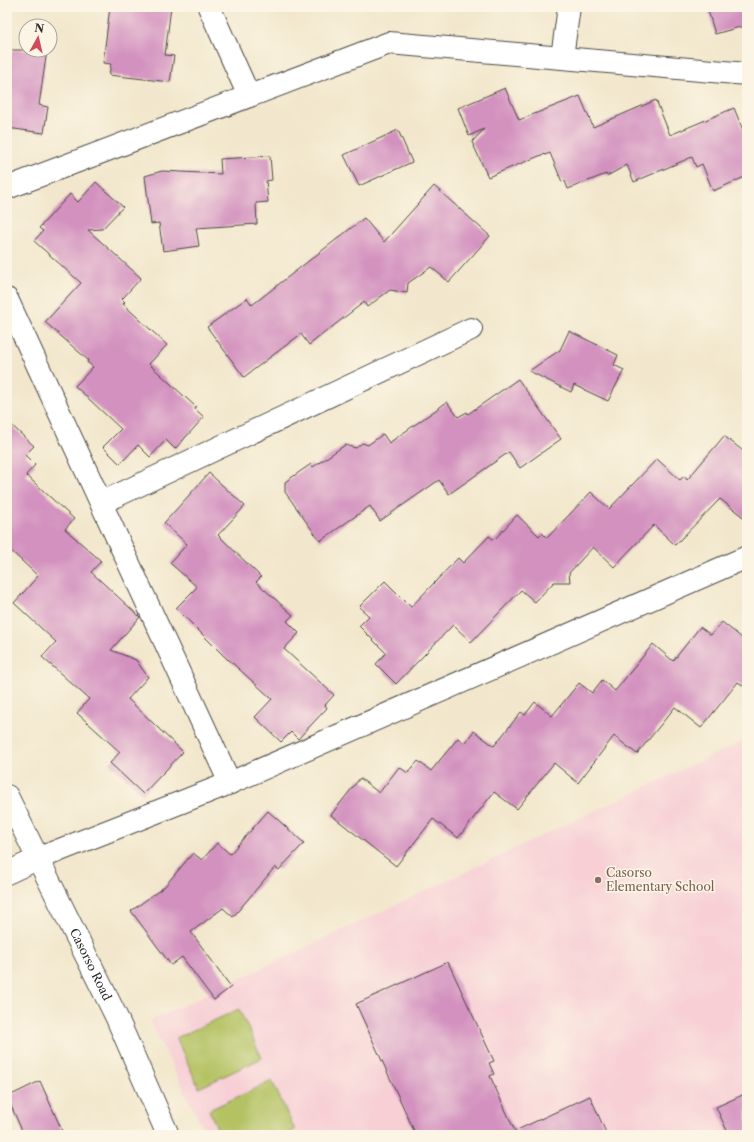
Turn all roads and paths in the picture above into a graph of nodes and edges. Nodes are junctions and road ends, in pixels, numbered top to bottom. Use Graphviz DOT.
graph roads {
  1 [pos="209,7"];
  2 [pos="569,7"];
  3 [pos="562,57"];
  4 [pos="747,74"];
  5 [pos="249,96"];
  6 [pos="7,188"];
  7 [pos="7,299"];
  8 [pos="471,329"];
  9 [pos="101,503"];
  10 [pos="747,557"];
  11 [pos="230,783"];
  12 [pos="7,796"];
  13 [pos="38,859"];
  14 [pos="7,873"];
  15 [pos="168,1135"];
  1 -- 5 [label="street"];
  2 -- 3 [label="street"];
  3 -- 4 [label="street"];
  3 -- 5 [label="street"];
  5 -- 6 [label="street"];
  7 -- 9 [label="street"];
  8 -- 9 [label="street"];
  9 -- 11 [label="street"];
  10 -- 11 [label="street"];
  11 -- 13 [label="street"];
  12 -- 13 [label="street, Casorso Road"];
  13 -- 14 [label="street"];
  13 -- 15 [label="street, Casorso Road"];
}
